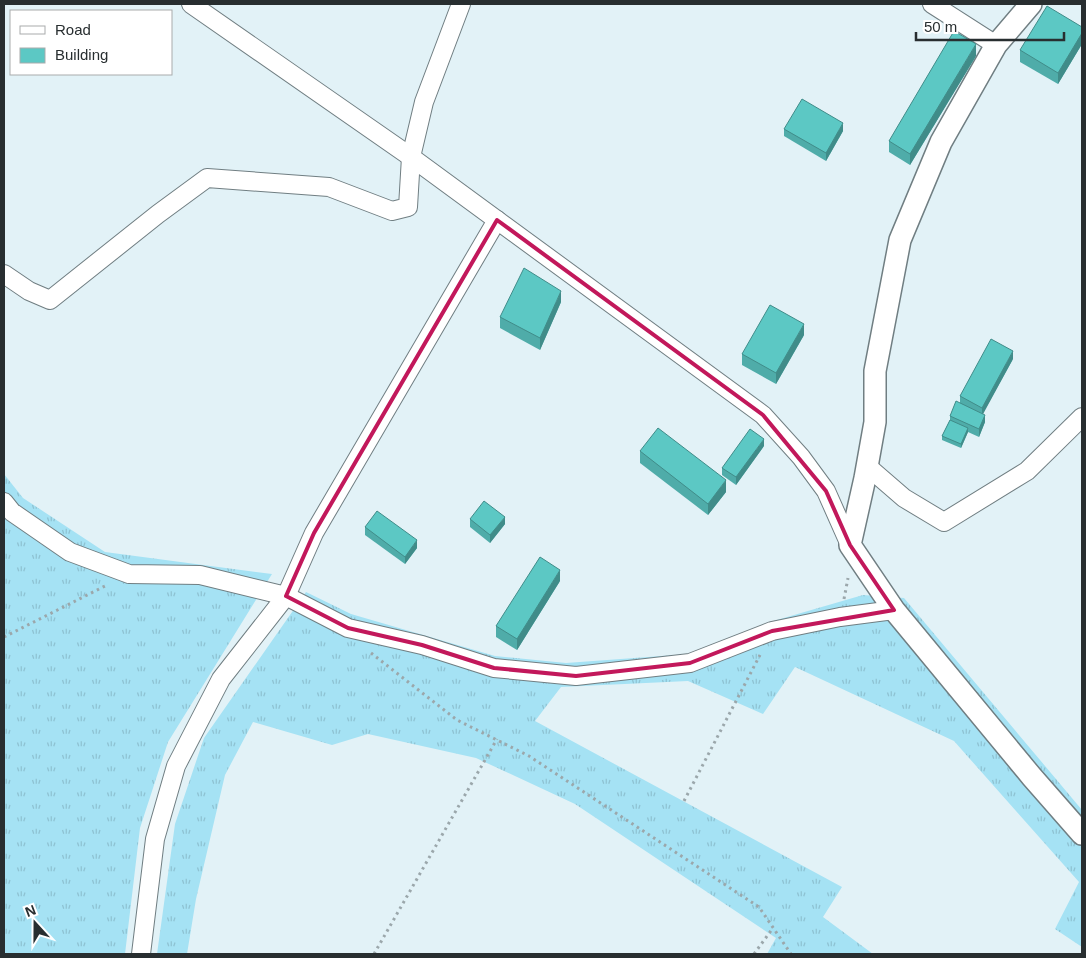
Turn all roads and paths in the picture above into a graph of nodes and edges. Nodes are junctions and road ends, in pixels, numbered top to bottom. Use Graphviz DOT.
graph roads {
  1 [pos="191,4"];
  2 [pos="461,4"];
  3 [pos="932,4"];
  4 [pos="1031,4"];
  5 [pos="996,45"];
  6 [pos="411,157"];
  7 [pos="497,220"];
  8 [pos="4,274"];
  9 [pos="1082,417"];
  10 [pos="867,466"];
  11 [pos="4,502"];
  12 [pos="850,545"];
  13 [pos="130,574"];
  14 [pos="286,596"];
  15 [pos="894,610"];
  16 [pos="840,617"];
  17 [pos="348,628"];
  18 [pos="772,631"];
  19 [pos="4,637"];
  20 [pos="496,739"];
  21 [pos="684,801"];
  22 [pos="1082,834"];
  23 [pos="773,928"];
  24 [pos="141,954"];
  25 [pos="374,954"];
  26 [pos="754,954"];
  27 [pos="791,954"];
  1 -- 6 [label="street"];
  2 -- 6 [label="street"];
  3 -- 5 [label="street"];
  4 -- 5 [label="street"];
  5 -- 10 [label="street"];
  6 -- 7 [label="street"];
  6 -- 8 [label="street"];
  7 -- 12 [label="street"];
  7 -- 14 [label="street"];
  9 -- 10 [label="street"];
  10 -- 12 [label="street"];
  11 -- 13 [label="street"];
  12 -- 15 [label="street"];
  12 -- 16 [label="path"];
  13 -- 14 [label="street"];
  13 -- 19 [label="path"];
  14 -- 17 [label="street"];
  14 -- 24 [label="street"];
  15 -- 16 [label="street"];
  15 -- 22 [label="street"];
  16 -- 18 [label="street"];
  17 -- 18 [label="street"];
  17 -- 20 [label="path"];
  18 -- 21 [label="path"];
  20 -- 23 [label="path"];
  20 -- 25 [label="path"];
  23 -- 26 [label="path"];
  23 -- 27 [label="path"];
}
